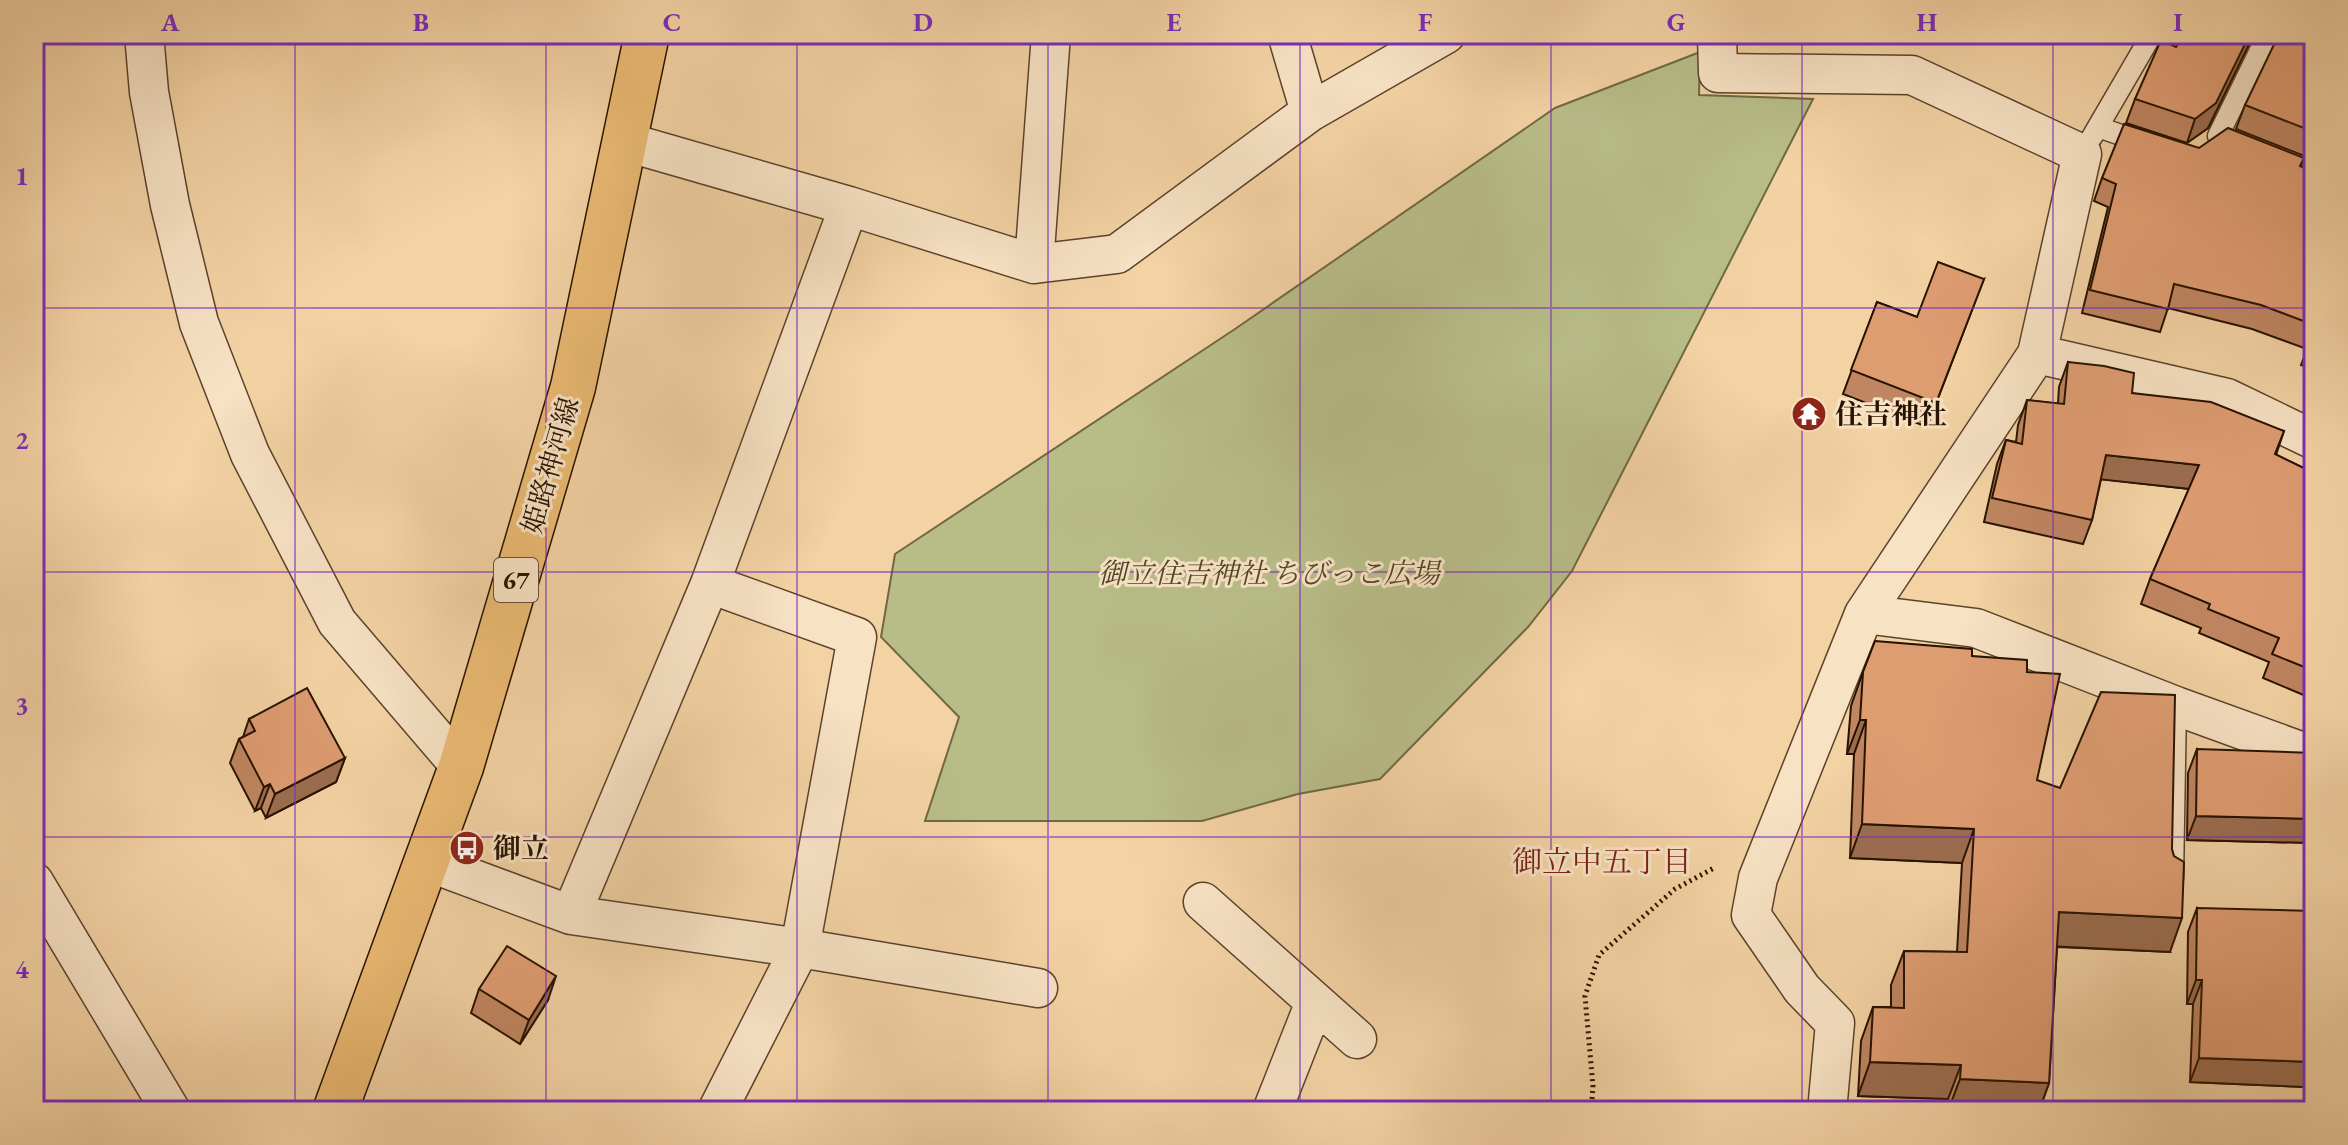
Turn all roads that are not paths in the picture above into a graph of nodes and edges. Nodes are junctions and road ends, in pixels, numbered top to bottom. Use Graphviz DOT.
graph roads {
  1 [pos="144,34"];
  2 [pos="647,34"];
  3 [pos="1051,34"];
  4 [pos="1287,34"];
  5 [pos="1446,34"];
  6 [pos="1717,34"];
  7 [pos="2152,34"];
  8 [pos="2268,34"];
  9 [pos="1310,112"];
  10 [pos="623,141"];
  11 [pos="2090,141"];
  12 [pos="2163,149"];
  13 [pos="2199,151"];
  14 [pos="849,206"];
  15 [pos="1034,264"];
  16 [pos="2037,354"];
  17 [pos="2314,440"];
  18 [pos="710,584"];
  19 [pos="1864,614"];
  20 [pos="2176,706"];
  21 [pos="2314,756"];
  22 [pos="461,767"];
  23 [pos="428,862"];
  24 [pos="34,882"];
  25 [pos="2173,883"];
  26 [pos="1203,902"];
  27 [pos="571,915"];
  28 [pos="800,948"];
  29 [pos="1038,988"];
  30 [pos="1315,1002"];
  31 [pos="1357,1039"];
  32 [pos="171,1111"];
  33 [pos="335,1111"];
  34 [pos="717,1111"];
  35 [pos="1272,1111"];
  36 [pos="1827,1111"];
  1 -- 22 [label="street"];
  2 -- 10 [label="main road, 姫路神河線 / 67"];
  3 -- 15 [label="street"];
  4 -- 9 [label="street"];
  5 -- 9 [label="street"];
  6 -- 11 [label="street"];
  7 -- 11 [label="lane"];
  8 -- 13 [label="lane"];
  9 -- 15 [label="street"];
  10 -- 14 [label="street"];
  10 -- 22 [label="main road, 姫路神河線 / 67"];
  11 -- 12 [label="lane"];
  11 -- 16 [label="street"];
  14 -- 15 [label="street"];
  14 -- 18 [label="street"];
  16 -- 17 [label="street"];
  16 -- 19 [label="street"];
  18 -- 27 [label="street"];
  18 -- 28 [label="street"];
  19 -- 20 [label="street"];
  19 -- 36 [label="street"];
  20 -- 21 [label="street"];
  20 -- 25 [label="lane"];
  22 -- 23 [label="main road, 姫路神河線 / 67"];
  23 -- 27 [label="street"];
  23 -- 33 [label="main road, 姫路神河線 / 67"];
  24 -- 32 [label="street"];
  26 -- 30 [label="street"];
  27 -- 28 [label="street"];
  28 -- 29 [label="street"];
  28 -- 34 [label="street"];
  30 -- 31 [label="street"];
  30 -- 35 [label="street"];
}
